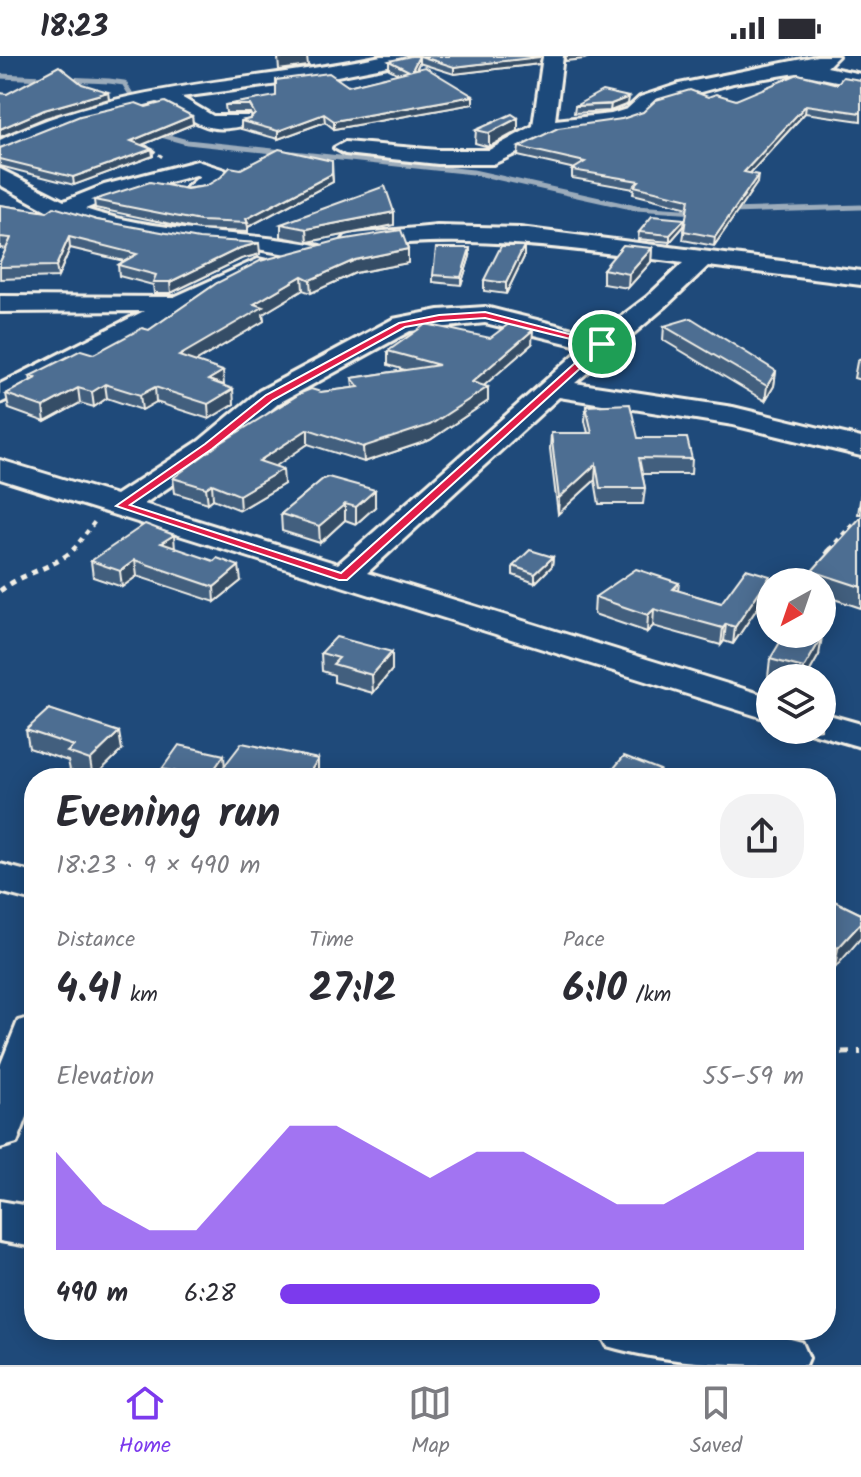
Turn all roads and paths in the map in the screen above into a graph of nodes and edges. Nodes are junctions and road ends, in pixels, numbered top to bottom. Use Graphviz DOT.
graph roads {
  1 [pos="408,56"];
  2 [pos="553,56"];
  3 [pos="768,56"];
  4 [pos="828,56"];
  5 [pos="796,68"];
  6 [pos="332,71"];
  7 [pos="861,80"];
  8 [pos="356,88"];
  9 [pos="281,90"];
  10 [pos="316,90"];
  11 [pos="159,95"];
  12 [pos="92,111"];
  13 [pos="243,120"];
  14 [pos="543,128"];
  15 [pos="135,145"];
  16 [pos="144,146"];
  17 [pos="0,148"];
  18 [pos="345,148"];
  19 [pos="166,175"];
  20 [pos="0,176"];
  21 [pos="197,188"];
  22 [pos="63,209"];
  23 [pos="311,251"];
  24 [pos="705,256"];
  25 [pos="861,278"];
  26 [pos="177,303"];
  27 [pos="0,304"];
  28 [pos="602,344"];
  29 [pos="555,388"];
  30 [pos="0,395"];
  31 [pos="861,447"];
  32 [pos="0,469"];
  33 [pos="121,506"];
  34 [pos="855,521"];
  35 [pos="838,556"];
  36 [pos="343,577"];
  37 [pos="0,591"];
  38 [pos="756,705"];
  39 [pos="836,728"];
  40 [pos="861,736"];
  41 [pos="0,878"];
  42 [pos="24,884"];
  43 [pos="861,1052"];
  44 [pos="836,1053"];
  45 [pos="24,1062"];
  46 [pos="0,1130"];
  47 [pos="0,1221"];
  48 [pos="24,1225"];
  49 [pos="699,1340"];
  50 [pos="781,1351"];
  1 -- 6 [label="street"];
  2 -- 14 [label="street"];
  3 -- 5 [label="street"];
  4 -- 5 [label="street"];
  5 -- 7 [label="street"];
  5 -- 14 [label="street"];
  6 -- 8 [label="street"];
  6 -- 9 [label="street"];
  9 -- 10 [label="street"];
  9 -- 11 [label="street"];
  11 -- 12 [label="street"];
  11 -- 13 [label="street"];
  12 -- 16 [label="path"];
  12 -- 17 [label="street"];
  14 -- 18 [label="street"];
  15 -- 16 [label="path"];
  16 -- 19 [label="path"];
  19 -- 21 [label="street"];
  19 -- 22 [label="street"];
  20 -- 22 [label="street"];
  22 -- 23 [label="street"];
  23 -- 24 [label="street"];
  23 -- 26 [label="street"];
  24 -- 25 [label="street"];
  24 -- 28 [label="street"];
  26 -- 27 [label="street"];
  26 -- 30 [label="street"];
  28 -- 29 [label="street"];
  28 -- 33 [label="street"];
  29 -- 31 [label="street"];
  29 -- 36 [label="street"];
  32 -- 33 [label="street"];
  33 -- 36 [label="street"];
  33 -- 37 [label="path"];
  34 -- 35 [label="path"];
  36 -- 38 [label="street"];
  39 -- 40 [label="street"];
  41 -- 42 [label="street"];
  43 -- 44 [label="path"];
  45 -- 46 [label="street"];
  47 -- 48 [label="street"];
  49 -- 50 [label="street"];
}
